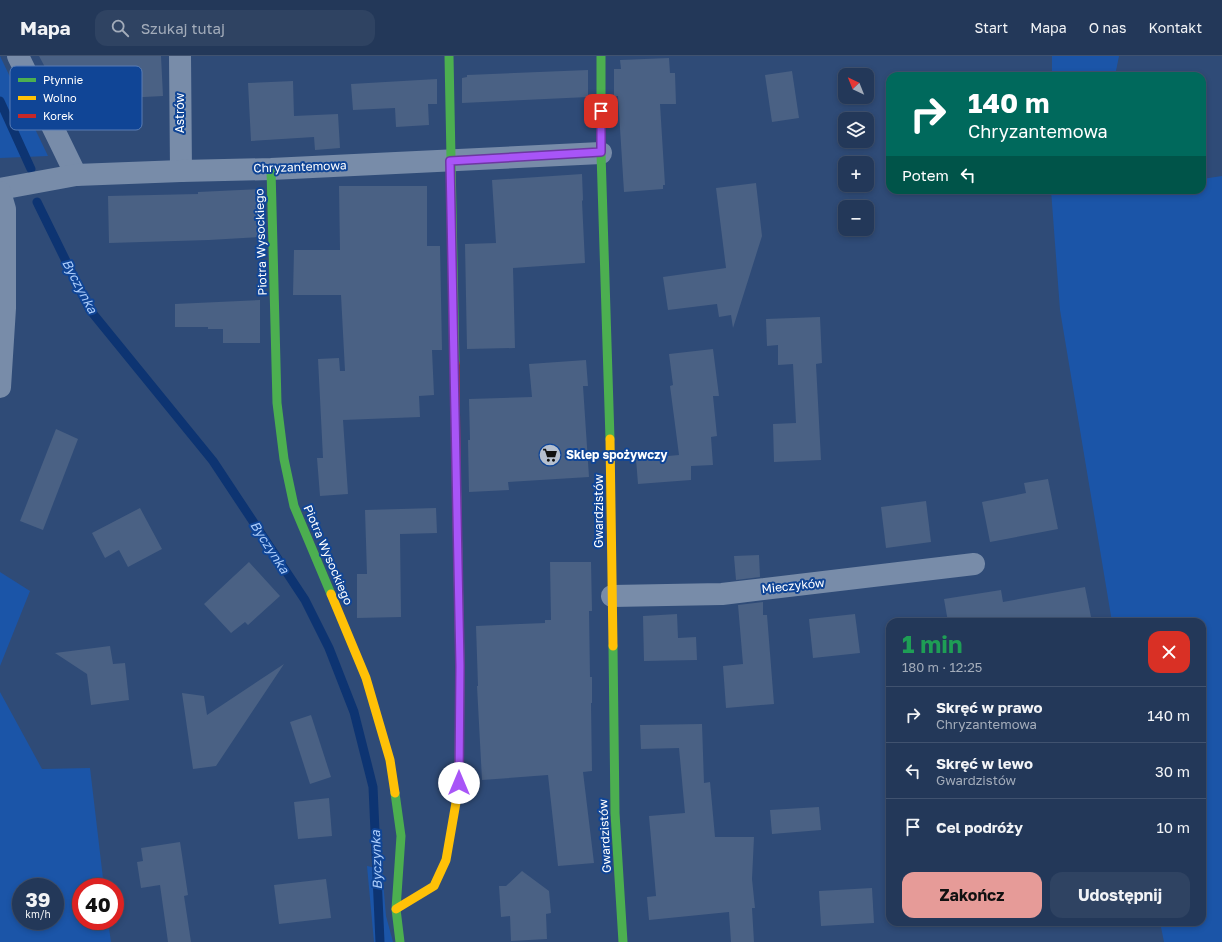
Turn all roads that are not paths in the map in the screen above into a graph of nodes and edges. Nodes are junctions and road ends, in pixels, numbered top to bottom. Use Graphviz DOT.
graph roads {
  1 [pos="18,56"];
  2 [pos="180,56"];
  3 [pos="449,56"];
  4 [pos="601,56"];
  5 [pos="23,66"];
  6 [pos="54,130"];
  7 [pos="601,152"];
  8 [pos="450,161"];
  9 [pos="271,169"];
  10 [pos="181,171"];
  11 [pos="76,175"];
  12 [pos="0,190"];
  13 [pos="0,387"];
  14 [pos="974,564"];
  15 [pos="612,596"];
  16 [pos="396,909"];
  17 [pos="400,942"];
  18 [pos="623,942"];
  1 -- 5 [label="street"];
  2 -- 10 [label="street, Astrów"];
  3 -- 8 [label="street"];
  4 -- 7 [label="street, Gwardzistów"];
  6 -- 11 [label="street"];
  7 -- 8 [label="street, Chryzantemowa"];
  7 -- 15 [label="street, Gwardzistów"];
  8 -- 9 [label="street, Chryzantemowa"];
  8 -- 16 [label="street"];
  9 -- 10 [label="street, Chryzantemowa"];
  9 -- 16 [label="street, Piotra Wysockiego"];
  10 -- 11 [label="street, Chryzantemowa"];
  11 -- 12 [label="street, Chryzantemowa"];
  12 -- 13 [label="street"];
  14 -- 15 [label="street, Mieczyków"];
  15 -- 18 [label="street, Gwardzistów"];
  16 -- 17 [label="street, Piotra Wysockiego"];
}
